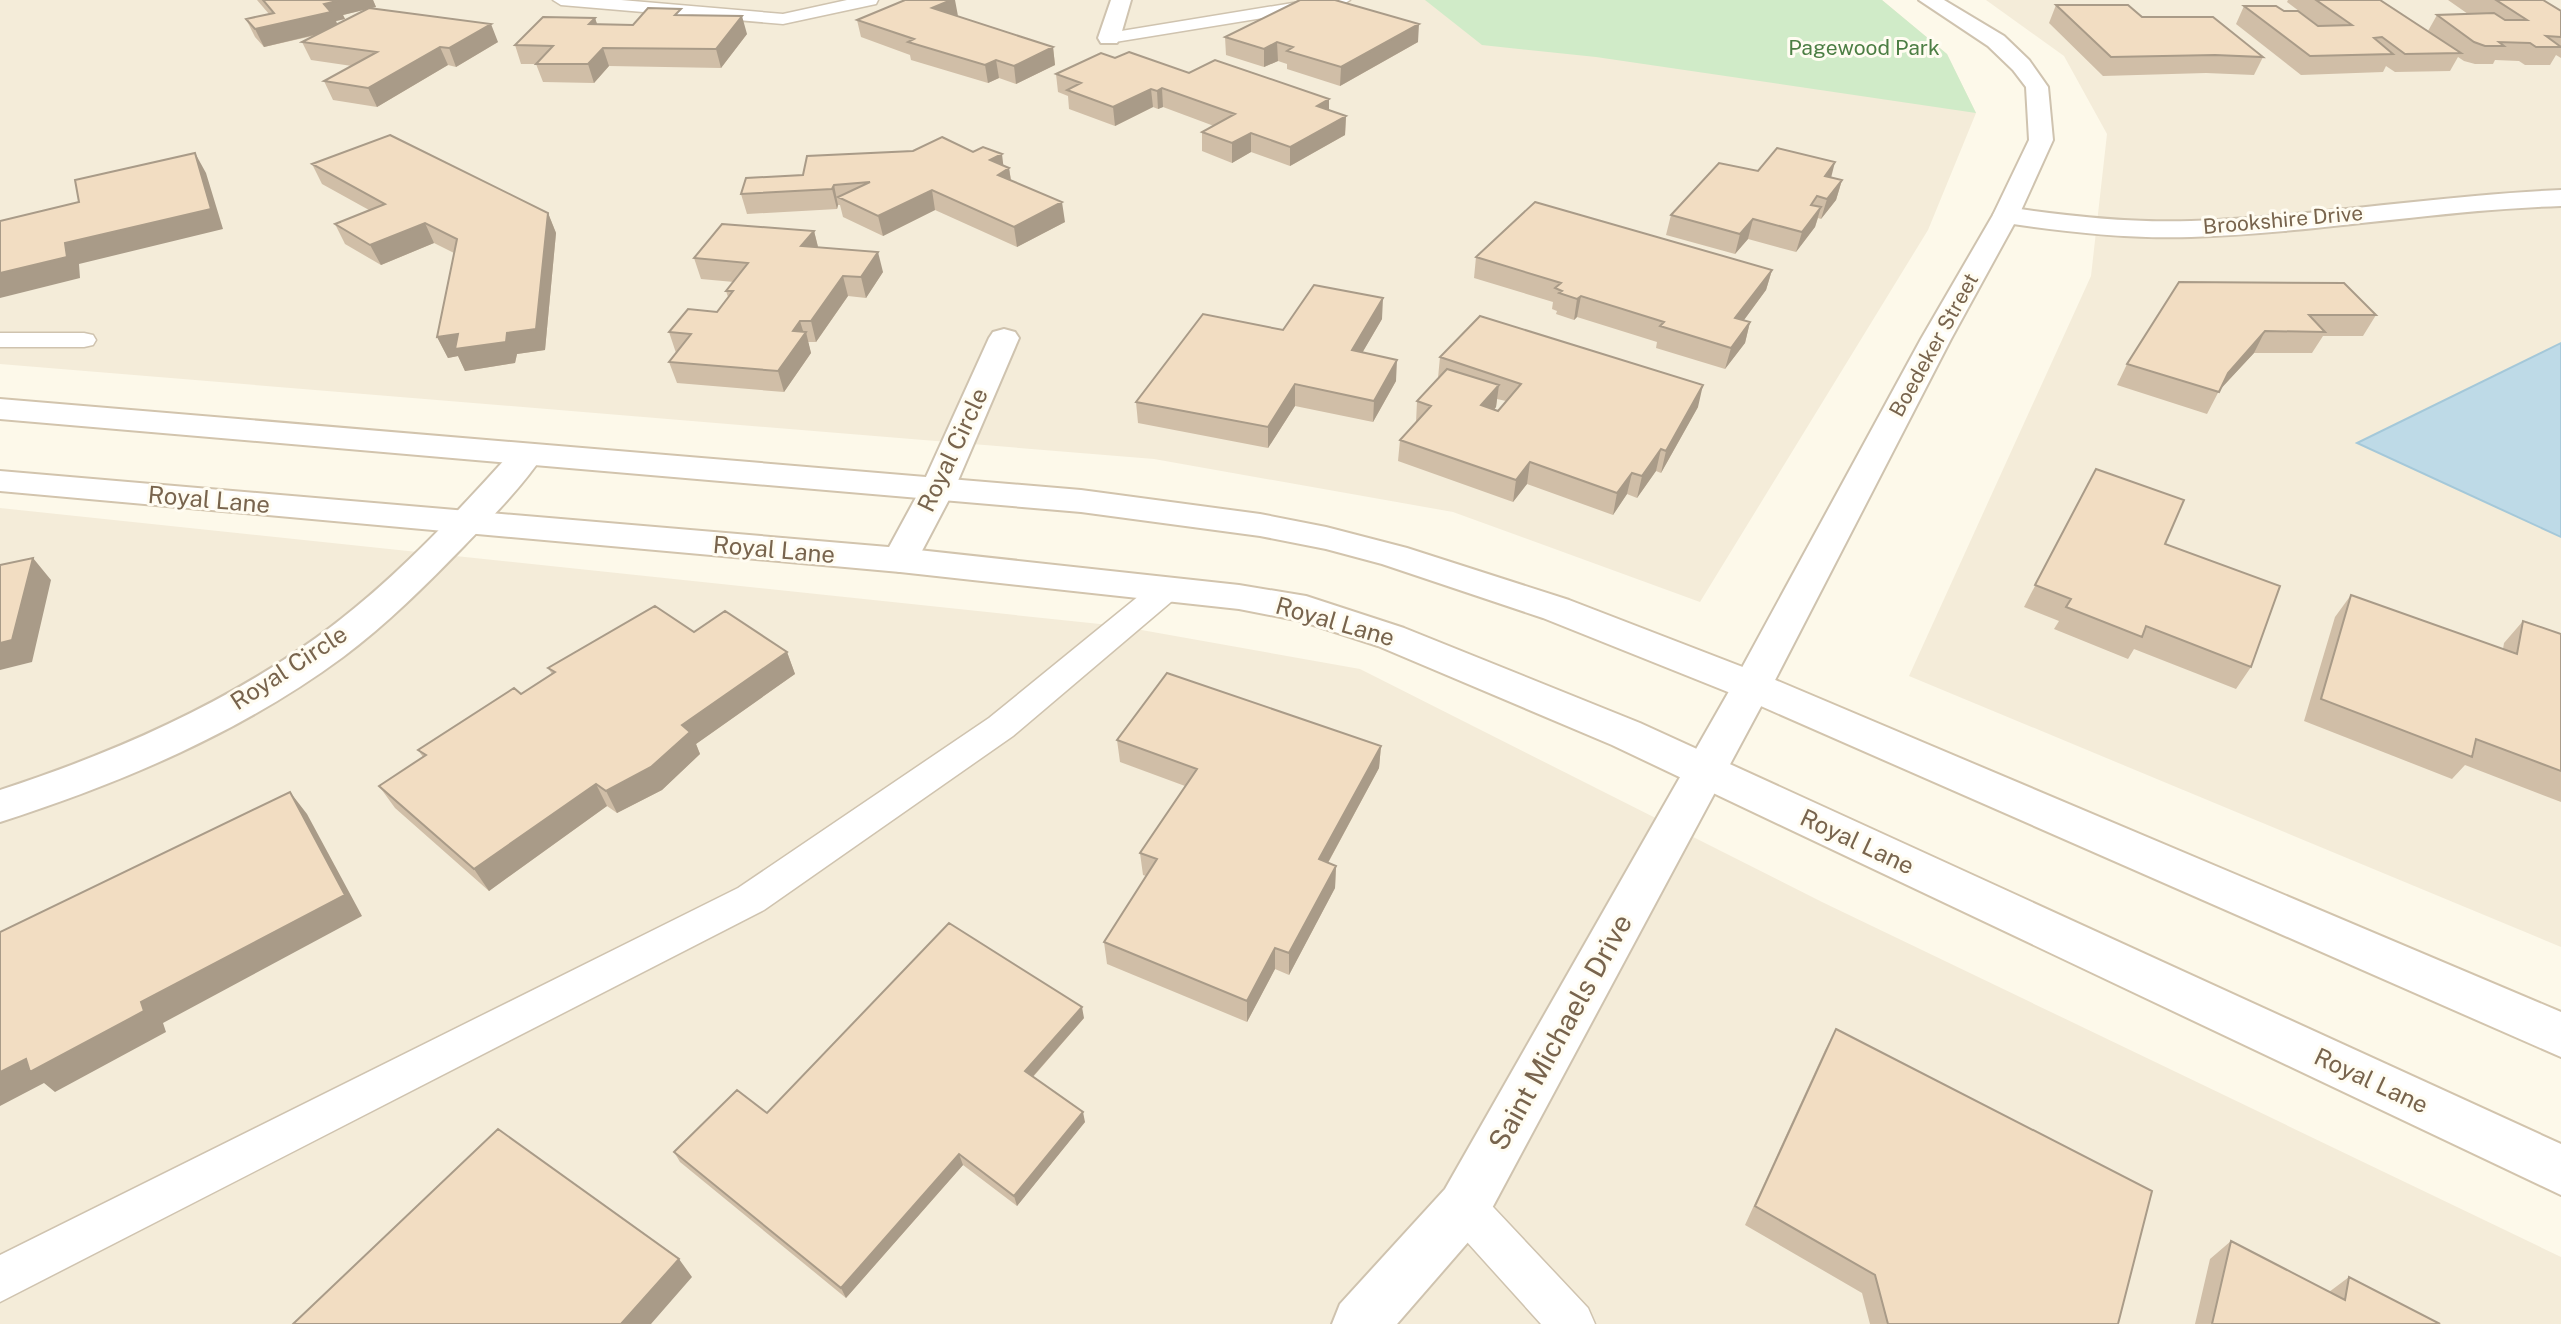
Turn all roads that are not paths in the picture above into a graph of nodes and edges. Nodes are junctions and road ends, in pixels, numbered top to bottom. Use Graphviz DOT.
graph roads {
  1 [pos="561,0"];
  2 [pos="870,0"];
  3 [pos="1121,0"];
  4 [pos="1342,0"];
  5 [pos="1930,0"];
  6 [pos="1109,38"];
  7 [pos="2561,198"];
  8 [pos="2006,215"];
  9 [pos="1004,338"];
  10 [pos="0,340"];
  11 [pos="84,340"];
  12 [pos="0,409"];
  13 [pos="528,454"];
  14 [pos="0,481"];
  15 [pos="937,490"];
  16 [pos="468,523"];
  17 [pos="900,560"];
  18 [pos="1167,589"];
  19 [pos="1743,703"];
  20 [pos="1705,770"];
  21 [pos="0,806"];
  22 [pos="2561,1035"];
  23 [pos="2561,1170"];
  24 [pos="1464,1207"];
  25 [pos="0,1279"];
  26 [pos="1360,1324"];
  27 [pos="1572,1324"];
  1 -- 2 [label="lane"];
  3 -- 6 [label="main road"];
  4 -- 6 [label="lane"];
  5 -- 8 [label="main road, Boedeker Street"];
  7 -- 8 [label="main road, Brookshire Drive"];
  8 -- 19 [label="main road, Boedeker Street"];
  9 -- 15 [label="main road, Royal Circle"];
  10 -- 11 [label="lane"];
  12 -- 13 [label="main road"];
  13 -- 15 [label="main road"];
  13 -- 16 [label="main road, Royal Circle"];
  14 -- 16 [label="main road, Royal Lane"];
  15 -- 17 [label="main road, Royal Circle"];
  15 -- 19 [label="main road"];
  16 -- 17 [label="main road, Royal Lane"];
  16 -- 21 [label="main road, Royal Circle"];
  17 -- 18 [label="main road, Royal Lane"];
  18 -- 20 [label="main road, Royal Lane"];
  18 -- 25 [label="lane"];
  19 -- 20 [label="main road, Saint Michaels Drive"];
  19 -- 22 [label="main road"];
  20 -- 23 [label="main road, Royal Lane"];
  20 -- 24 [label="main road, Saint Michaels Drive"];
  24 -- 26 [label="main road, Saint Michaels Drive"];
  24 -- 27 [label="lane"];
}
